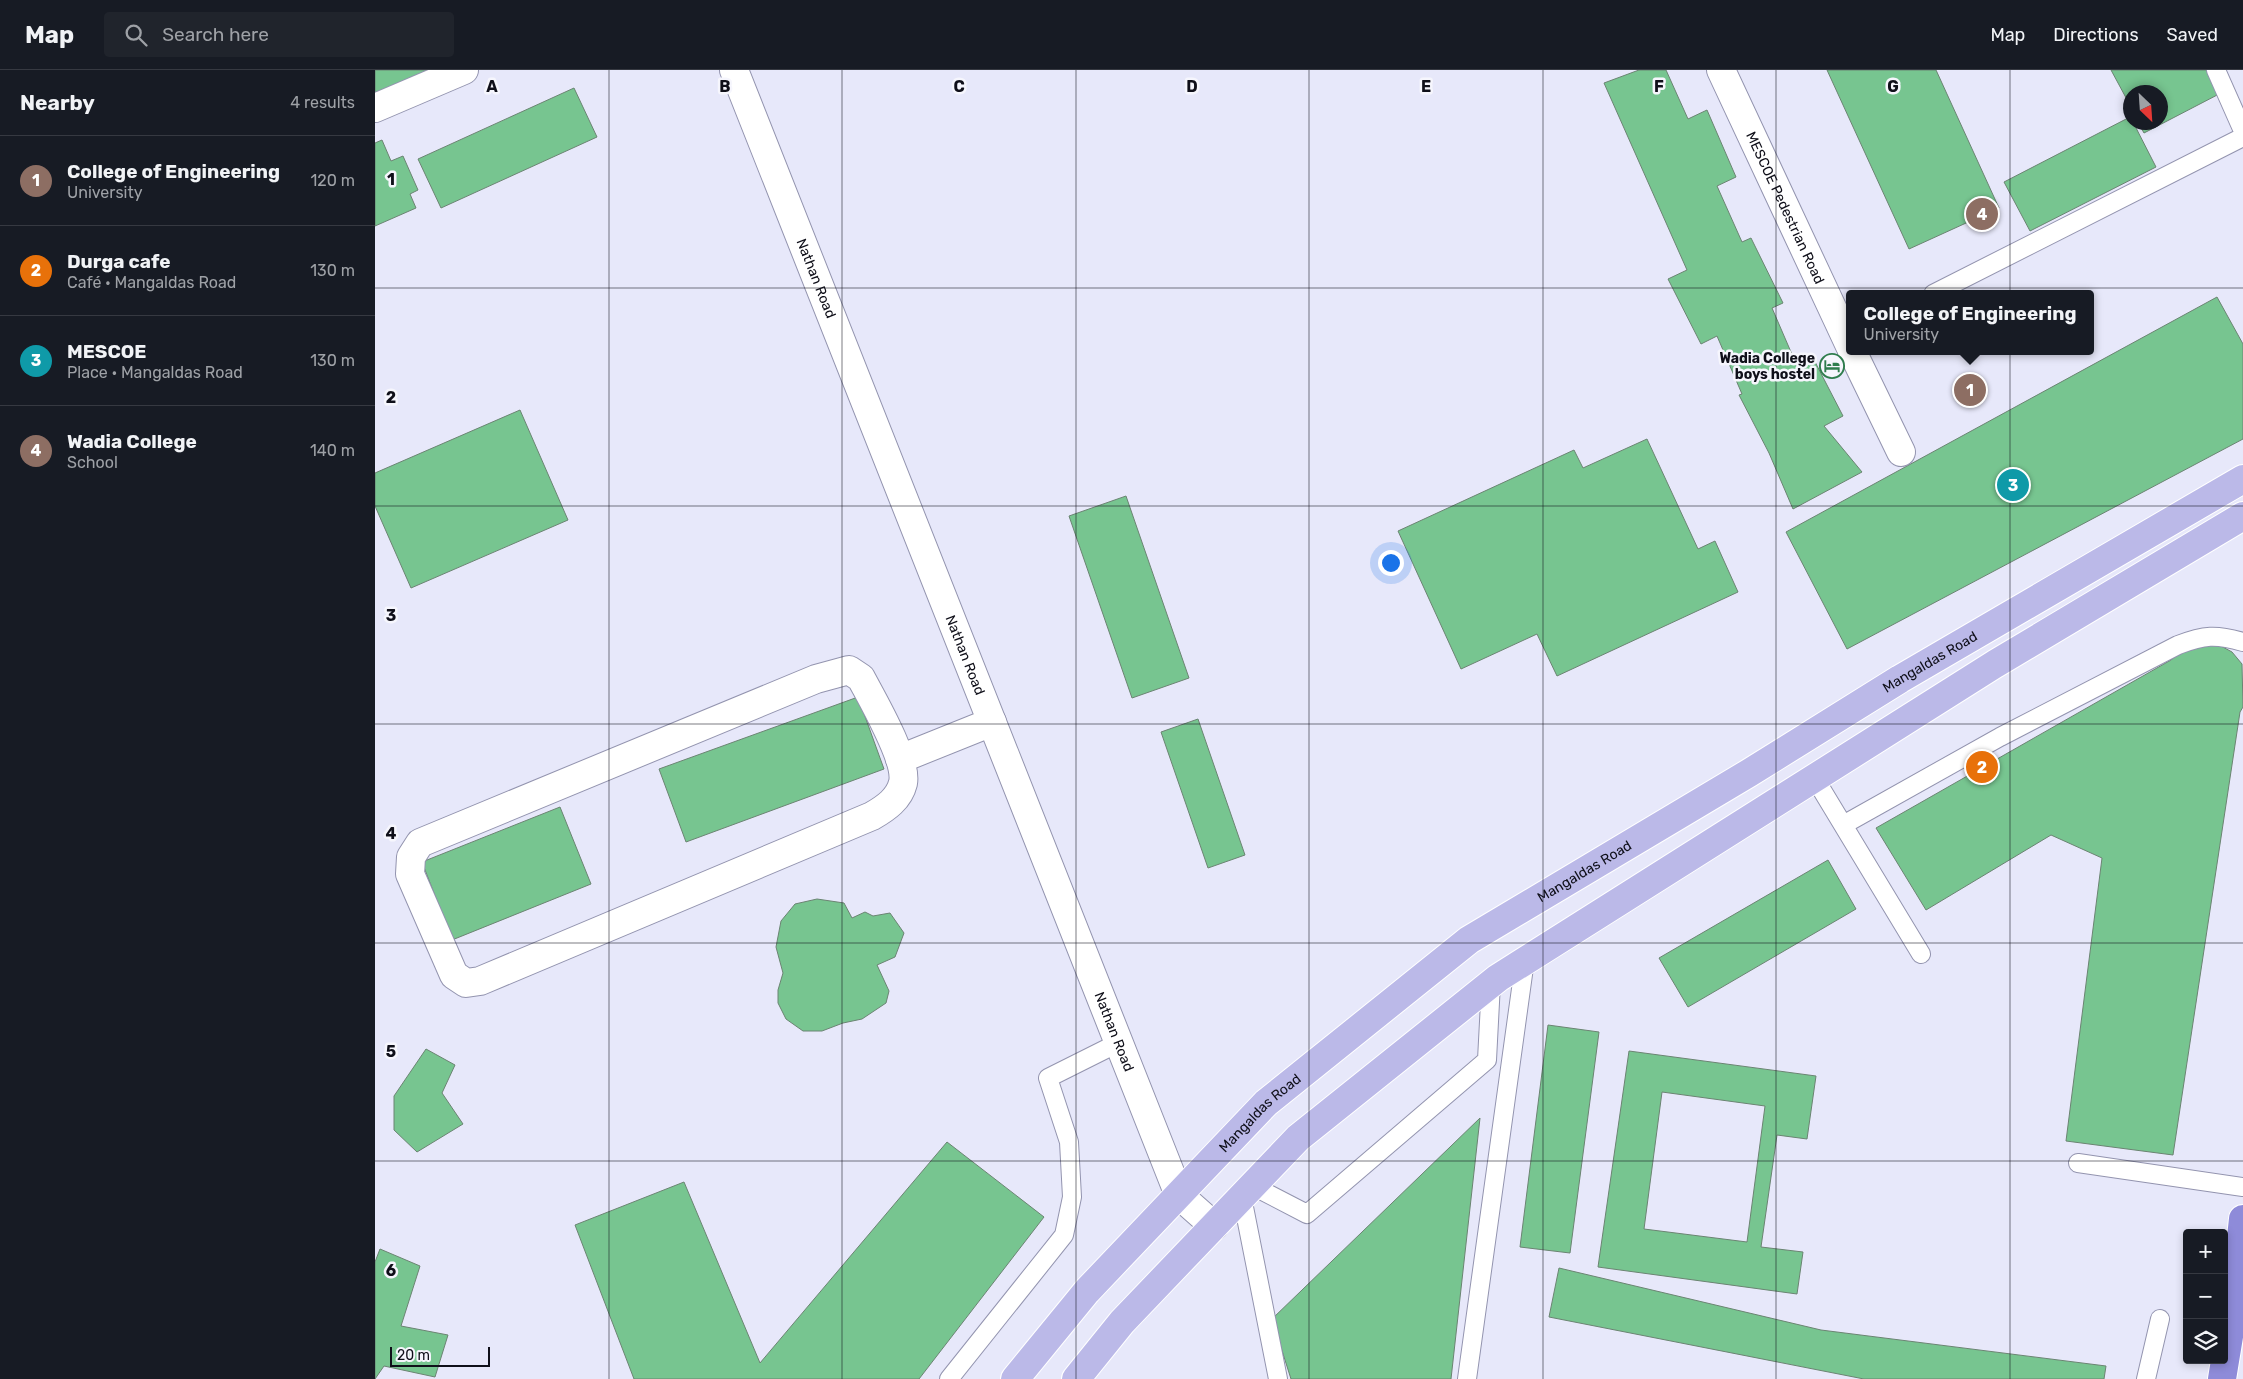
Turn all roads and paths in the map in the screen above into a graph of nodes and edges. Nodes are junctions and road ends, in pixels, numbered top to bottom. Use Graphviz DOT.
graph roads {
  1 [pos="464,70"];
  2 [pos="733,70"];
  3 [pos="1721,70"];
  4 [pos="2217,70"];
  5 [pos="375,108"];
  6 [pos="2243,131"];
  7 [pos="2243,137"];
  8 [pos="1941,290"];
  9 [pos="1846,335"];
  10 [pos="1856,355"];
  11 [pos="1901,452"];
  12 [pos="2243,480"];
  13 [pos="2243,516"];
  14 [pos="2243,642"];
  15 [pos="992,722"];
  16 [pos="900,759"];
  17 [pos="1814,777"];
  18 [pos="1843,825"];
  19 [pos="1921,954"];
  20 [pos="1525,960"];
  21 [pos="1491,983"];
  22 [pos="1118,1043"];
  23 [pos="2078,1162"];
  24 [pos="2243,1186"];
  25 [pos="1248,1191"];
  26 [pos="1179,1195"];
  27 [pos="2243,1218"];
  28 [pos="1214,1226"];
  29 [pos="2160,1319"];
  30 [pos="949,1379"];
  31 [pos="1015,1379"];
  32 [pos="1075,1379"];
  33 [pos="1278,1379"];
  34 [pos="1467,1379"];
  35 [pos="2146,1379"];
  36 [pos="2222,1379"];
  1 -- 5 [label="street"];
  2 -- 15 [label="street, Nathan Road"];
  3 -- 9 [label="street, MESCOE Pedestrian Road"];
  4 -- 6 [label="lane"];
  7 -- 8 [label="lane"];
  10 -- 11 [label="street, MESCOE Pedestrian Road"];
  12 -- 26 [label="main road, Mangaldas Road"];
  13 -- 17 [label="main road"];
  14 -- 18 [label="lane"];
  15 -- 16 [label="street"];
  15 -- 22 [label="street, Nathan Road"];
  16 -- 16 [label="street"];
  17 -- 18 [label="lane"];
  17 -- 20 [label="main road"];
  18 -- 19 [label="lane"];
  20 -- 21 [label="main road"];
  20 -- 34 [label="lane"];
  21 -- 25 [label="main road"];
  21 -- 25 [label="lane"];
  22 -- 26 [label="street, Nathan Road"];
  22 -- 30 [label="lane"];
  23 -- 24 [label="lane"];
  25 -- 28 [label="main road"];
  25 -- 33 [label="lane"];
  26 -- 28 [label="street, Nathan Road"];
  26 -- 31 [label="main road, Mangaldas Road"];
  27 -- 36 [label="highway"];
  28 -- 32 [label="main road"];
  29 -- 35 [label="lane"];
}
